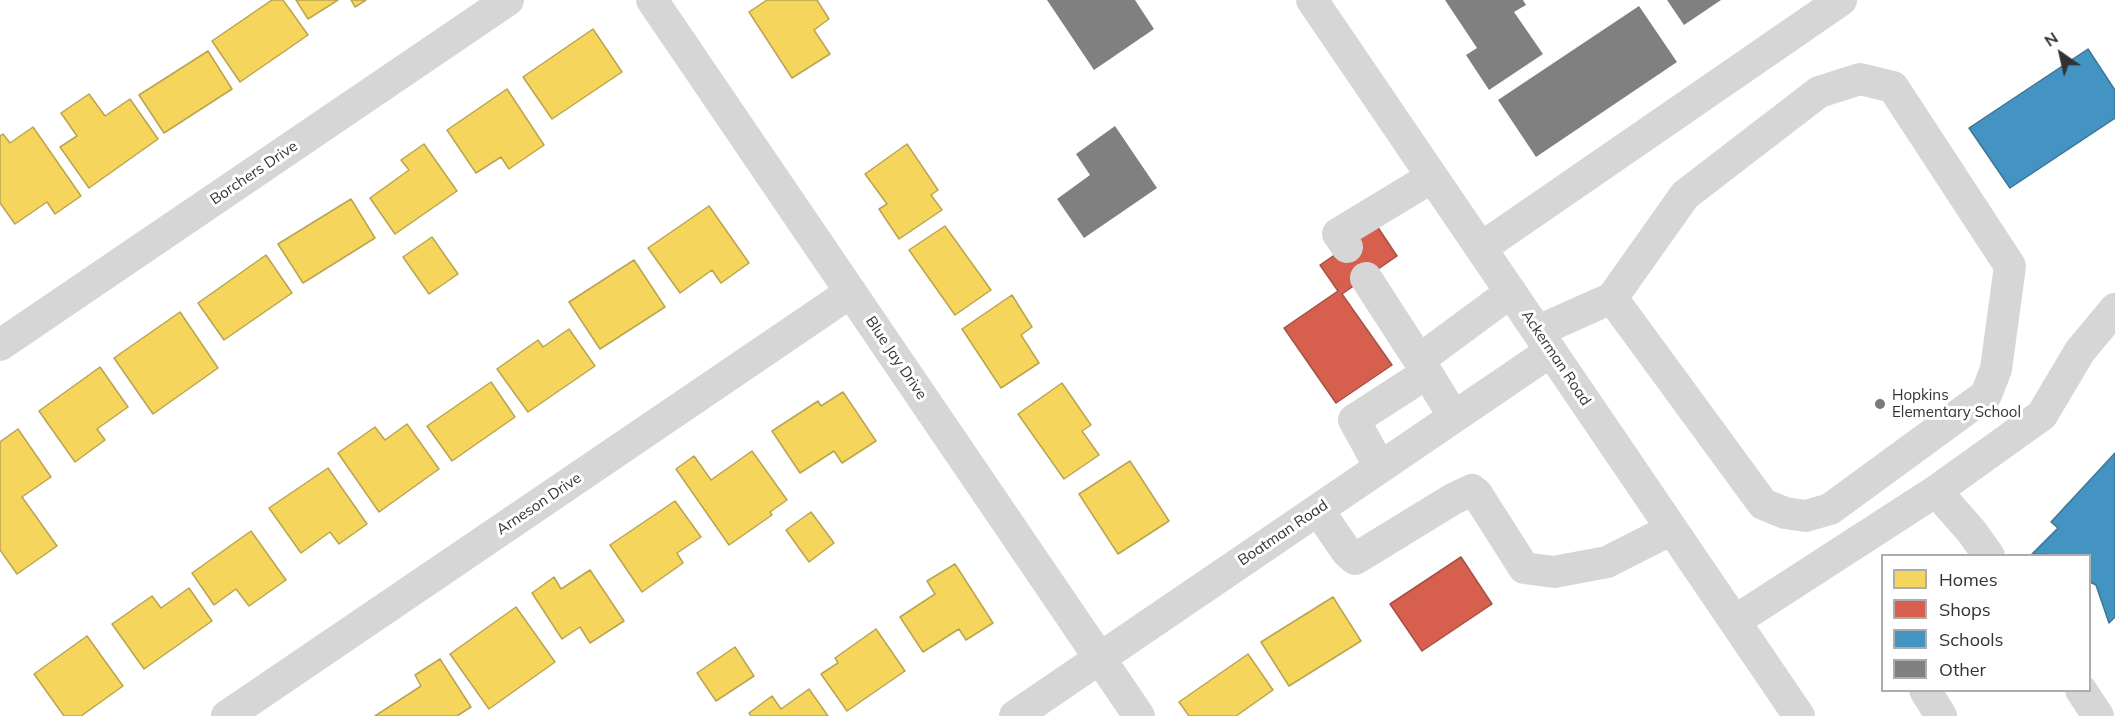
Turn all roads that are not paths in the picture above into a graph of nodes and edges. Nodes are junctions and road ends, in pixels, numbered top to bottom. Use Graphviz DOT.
graph roads {
  1 [pos="508,0"];
  2 [pos="652,0"];
  3 [pos="1312,0"];
  4 [pos="1835,2"];
  5 [pos="1432,177"];
  6 [pos="1347,247"];
  7 [pos="1481,248"];
  8 [pos="1366,278"];
  9 [pos="851,292"];
  10 [pos="1511,292"];
  11 [pos="1612,298"];
  12 [pos="2115,309"];
  13 [pos="1545,341"];
  14 [pos="0,345"];
  15 [pos="1423,366"];
  16 [pos="1454,417"];
  17 [pos="1380,467"];
  18 [pos="1936,491"];
  19 [pos="1318,510"];
  20 [pos="1672,528"];
  21 [pos="1988,554"];
  22 [pos="1735,621"];
  23 [pos="1099,658"];
  24 [pos="227,716"];
  25 [pos="1015,716"];
  26 [pos="1139,716"];
  27 [pos="1799,716"];
  1 -- 14 [label="street, Borchers Drive"];
  2 -- 9 [label="street, Blue Jay Drive"];
  3 -- 5 [label="street, Ackerman Road"];
  4 -- 7 [label="street"];
  5 -- 6 [label="street"];
  5 -- 7 [label="street, Ackerman Road"];
  7 -- 10 [label="street, Ackerman Road"];
  8 -- 15 [label="street"];
  9 -- 23 [label="street, Blue Jay Drive"];
  9 -- 24 [label="street, Arneson Drive"];
  10 -- 13 [label="street, Ackerman Road"];
  10 -- 15 [label="street"];
  11 -- 11 [label="street"];
  11 -- 13 [label="street, Boatman Road"];
  12 -- 18 [label="street"];
  13 -- 16 [label="street, Boatman Road"];
  13 -- 20 [label="street, Ackerman Road"];
  15 -- 16 [label="street"];
  15 -- 17 [label="street"];
  16 -- 17 [label="street, Boatman Road"];
  17 -- 19 [label="street, Boatman Road"];
  18 -- 21 [label="street"];
  18 -- 22 [label="street"];
  19 -- 20 [label="street"];
  19 -- 23 [label="street, Boatman Road"];
  20 -- 22 [label="street, Ackerman Road"];
  22 -- 27 [label="street, Ackerman Road"];
  23 -- 25 [label="street, Boatman Road"];
  23 -- 26 [label="street, Blue Jay Drive"];
}
